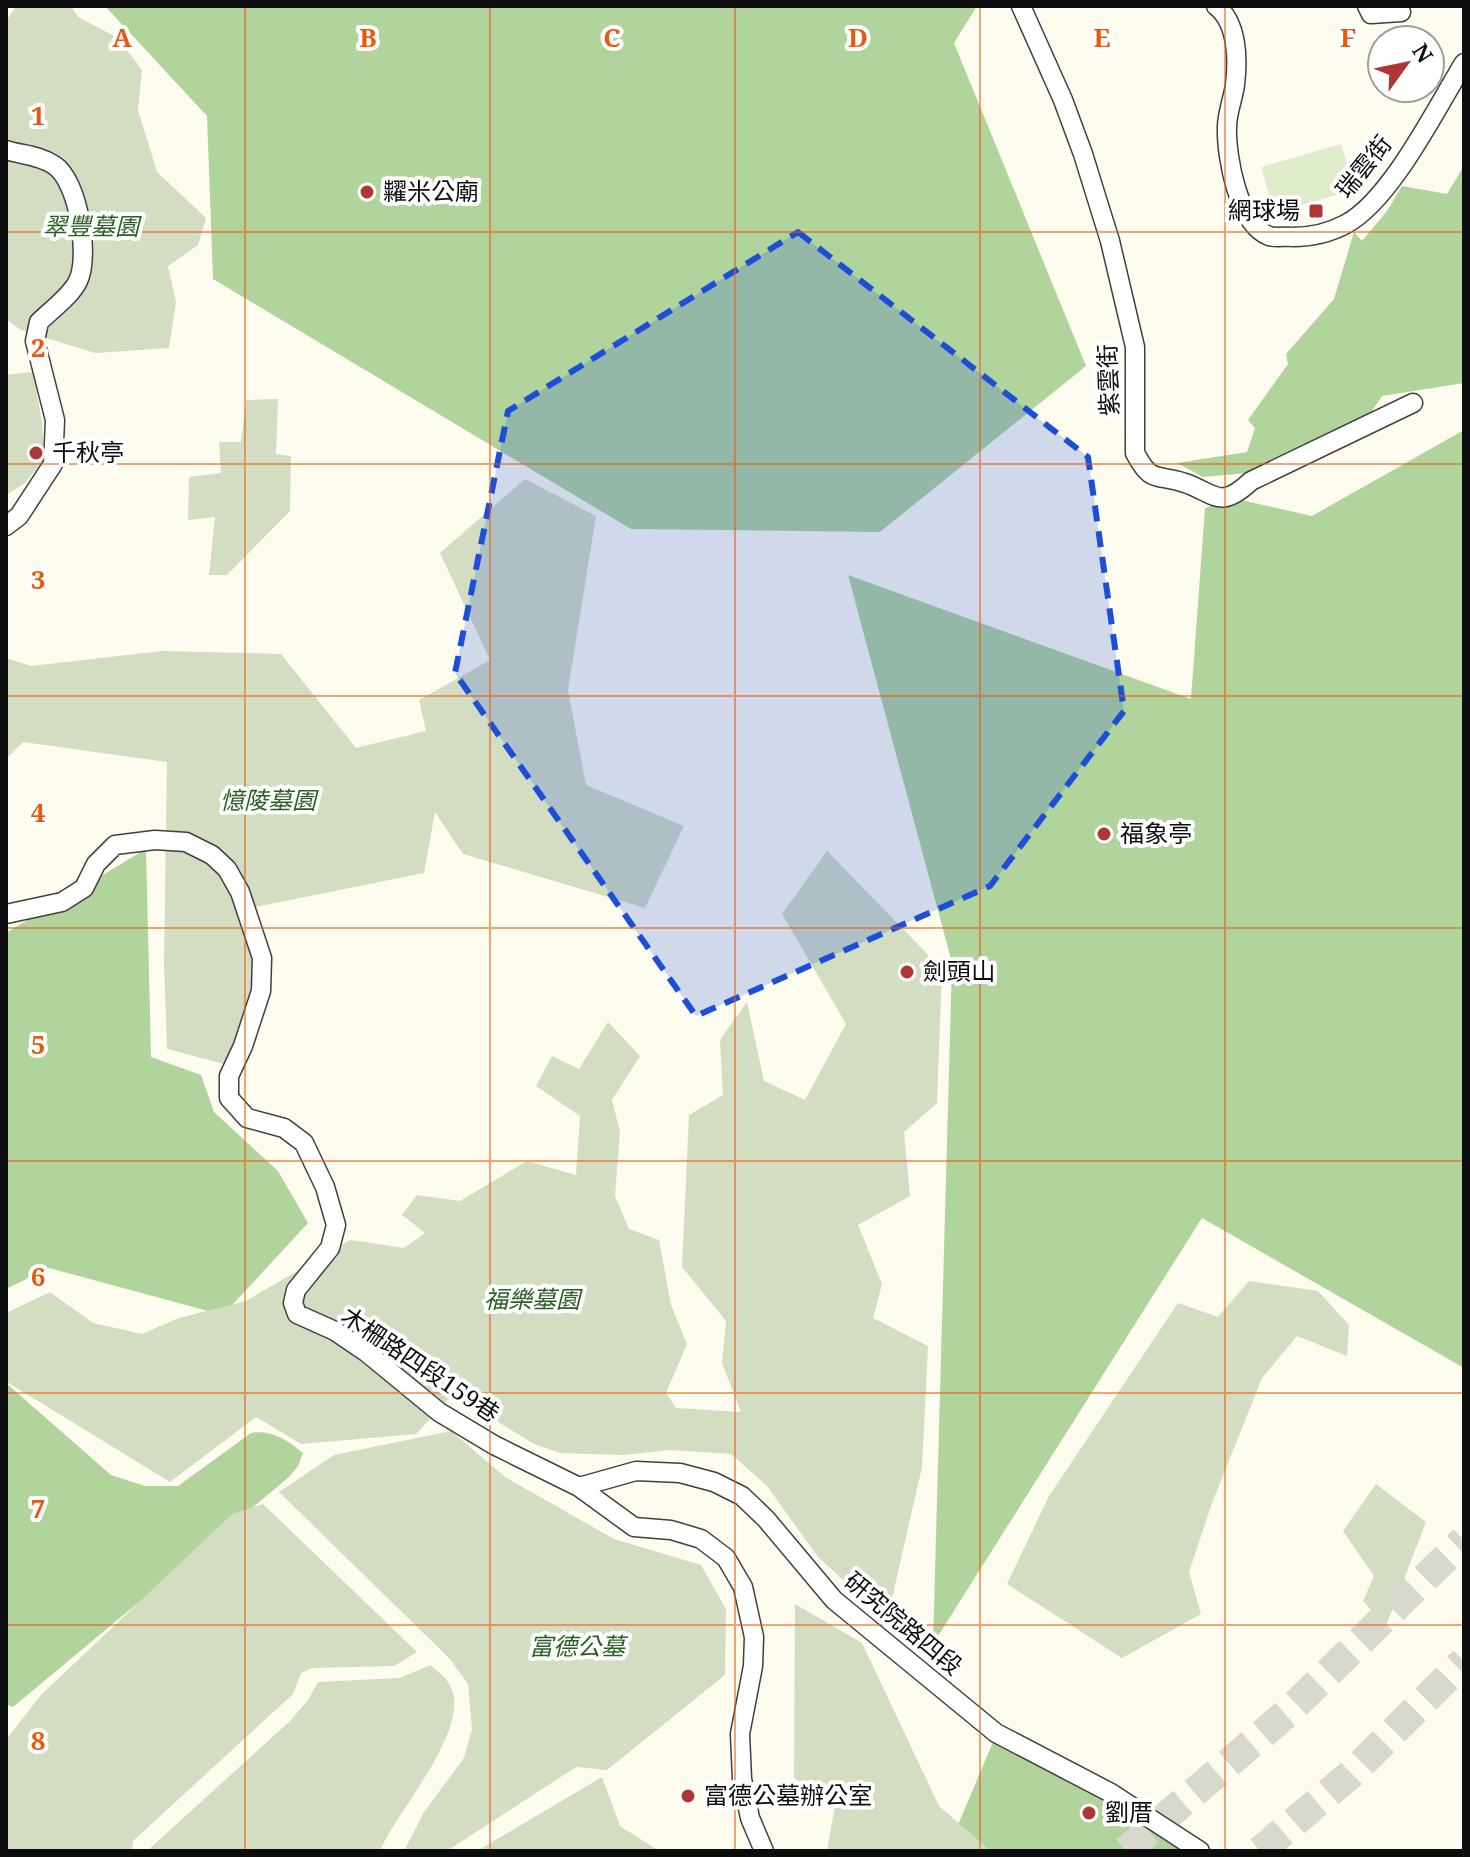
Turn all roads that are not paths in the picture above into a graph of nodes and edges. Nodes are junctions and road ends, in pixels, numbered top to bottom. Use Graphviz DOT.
graph roads {
  1 [pos="1021,6"];
  2 [pos="1216,6"];
  3 [pos="1367,6"];
  4 [pos="1401,12"];
  5 [pos="1464,63"];
  6 [pos="6,150"];
  7 [pos="1413,403"];
  8 [pos="6,526"];
  9 [pos="6,914"];
  10 [pos="579,1487"];
  11 [pos="764,1851"];
  12 [pos="1200,1851"];
  1 -- 7 [label="street, 紫雲街"];
  2 -- 5 [label="street, 瑞雲街"];
  3 -- 4 [label="street"];
  6 -- 8 [label="street"];
  9 -- 10 [label="street, 木柵路四段159巷"];
  10 -- 11 [label="street, 木柵路四段159巷"];
  10 -- 12 [label="street, 研究院路四段"];
}
